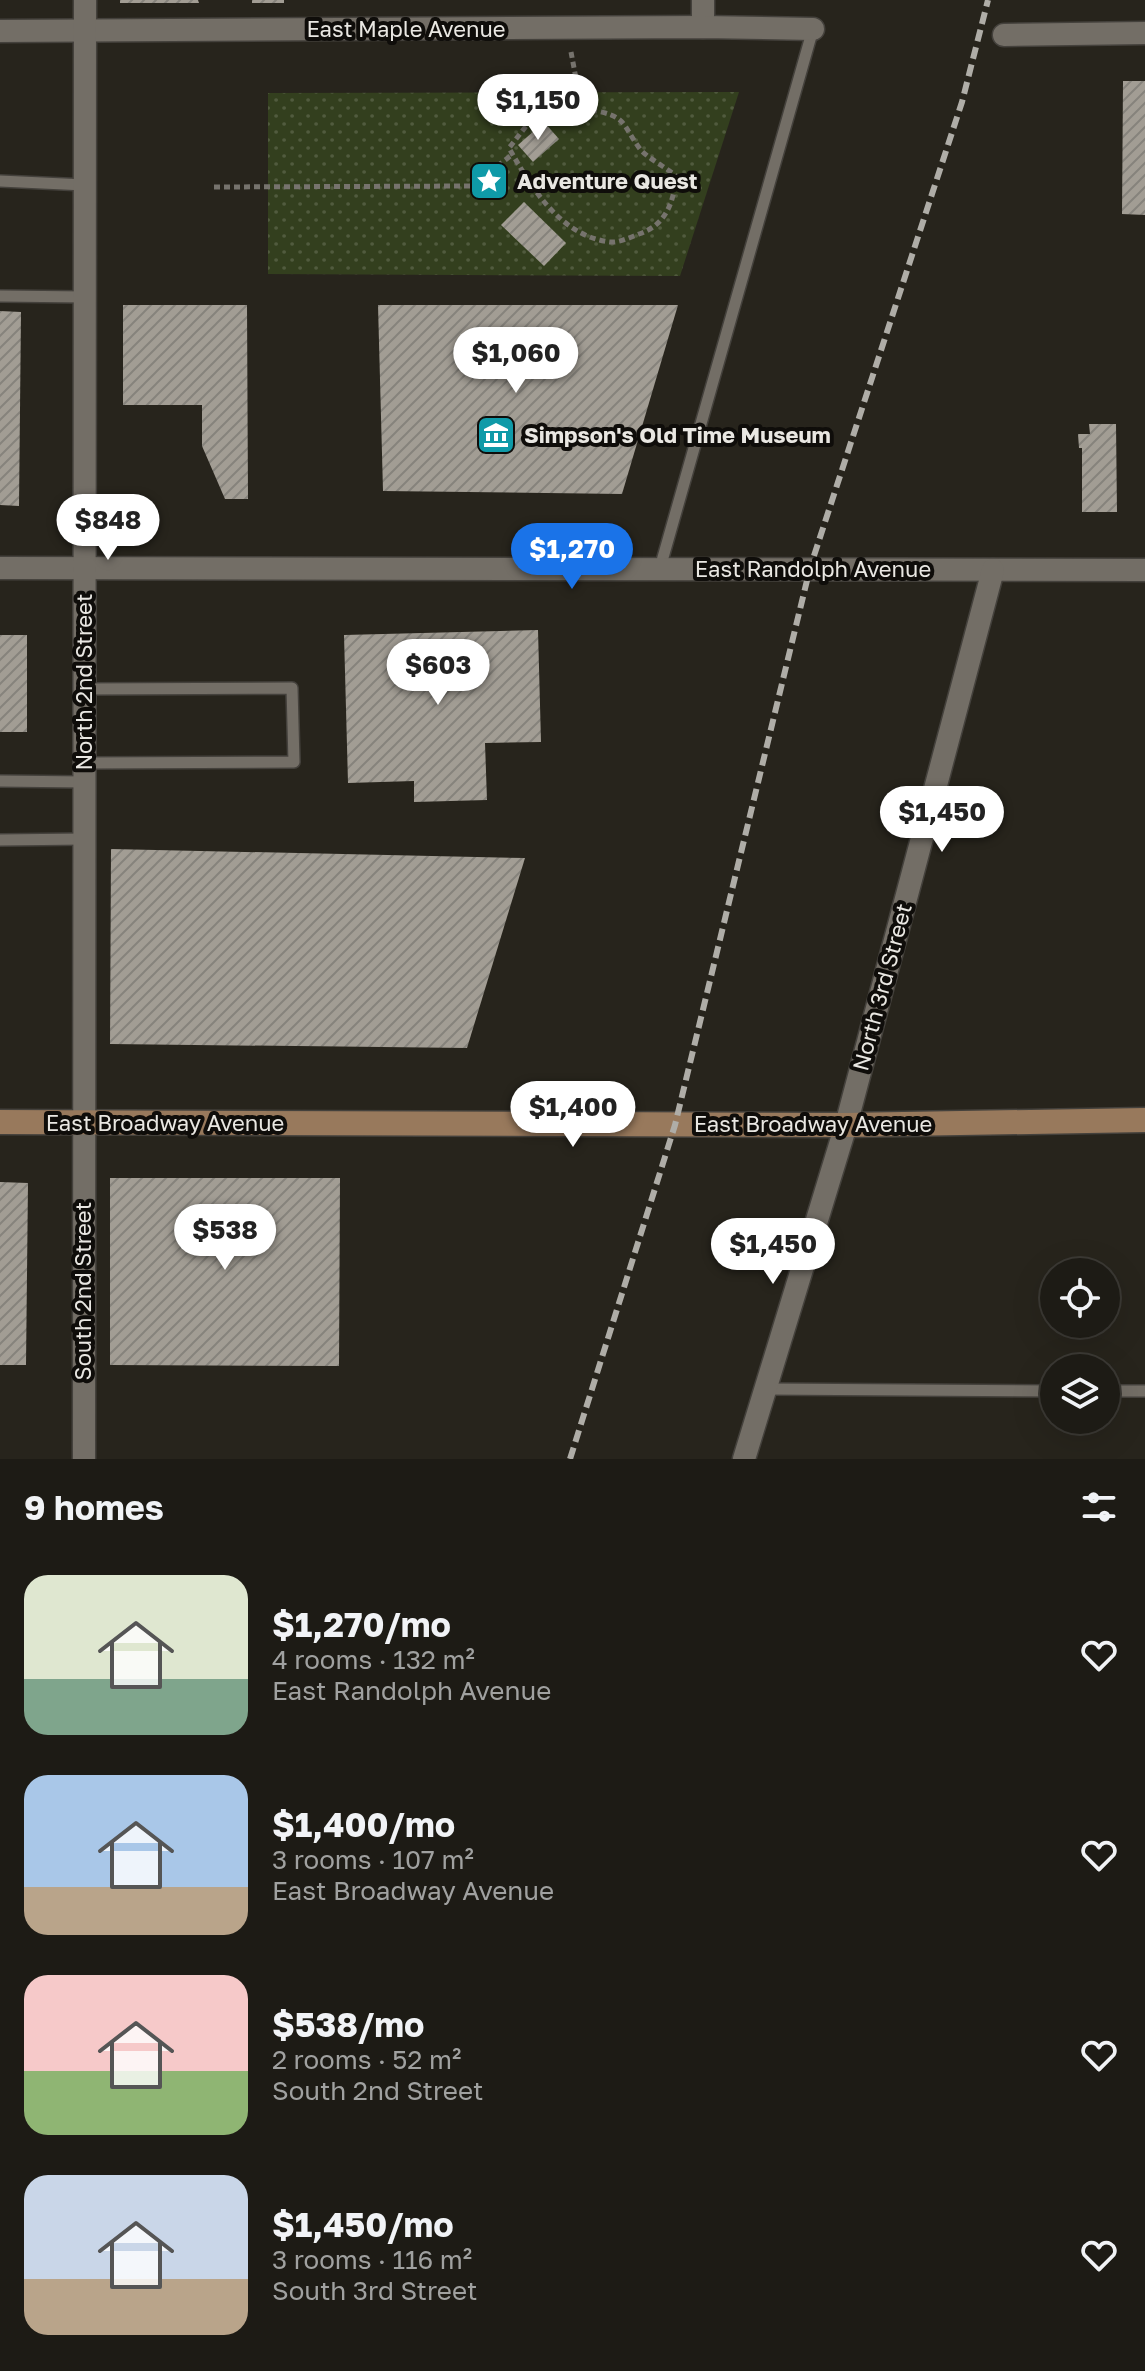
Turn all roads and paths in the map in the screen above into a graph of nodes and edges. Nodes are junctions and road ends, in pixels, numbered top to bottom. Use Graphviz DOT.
graph roads {
  1 [pos="85,0"];
  2 [pos="703,0"];
  3 [pos="703,27"];
  4 [pos="566,28"];
  5 [pos="813,29"];
  6 [pos="0,31"];
  7 [pos="85,31"];
  8 [pos="1145,33"];
  9 [pos="1004,35"];
  10 [pos="582,110"];
  11 [pos="513,154"];
  12 [pos="0,181"];
  13 [pos="85,185"];
  14 [pos="214,187"];
  15 [pos="0,296"];
  16 [pos="85,297"];
  17 [pos="0,568"];
  18 [pos="85,568"];
  19 [pos="660,568"];
  20 [pos="993,570"];
  21 [pos="1145,570"];
  22 [pos="84,689"];
  23 [pos="84,773"];
  24 [pos="0,781"];
  25 [pos="84,839"];
  26 [pos="0,840"];
  27 [pos="1145,1120"];
  28 [pos="0,1122"];
  29 [pos="82,1123"];
  30 [pos="846,1125"];
  31 [pos="766,1389"];
  32 [pos="1040,1391"];
  33 [pos="1120,1391"];
  34 [pos="1145,1391"];
  35 [pos="84,1459"];
  36 [pos="744,1459"];
  1 -- 7 [label="street, North 2nd Street"];
  2 -- 3 [label="street"];
  3 -- 4 [label="street, East Maple Avenue"];
  3 -- 5 [label="street, East Maple Avenue"];
  4 -- 7 [label="street, East Maple Avenue"];
  4 -- 10 [label="path"];
  5 -- 19 [label="lane"];
  6 -- 7 [label="street, East Maple Avenue"];
  7 -- 13 [label="street, North 2nd Street"];
  8 -- 9 [label="street"];
  10 -- 11 [label="path"];
  10 -- 11 [label="path"];
  11 -- 14 [label="path"];
  12 -- 13 [label="lane"];
  13 -- 16 [label="street, North 2nd Street"];
  15 -- 16 [label="lane"];
  16 -- 18 [label="street, North 2nd Street"];
  17 -- 18 [label="street, East Randolph Avenue"];
  18 -- 19 [label="street, East Randolph Avenue"];
  18 -- 22 [label="street, North 2nd Street"];
  19 -- 20 [label="street, East Randolph Avenue"];
  20 -- 21 [label="street, East Randolph Avenue"];
  20 -- 30 [label="street, North 3rd Street"];
  22 -- 23 [label="street, North 2nd Street"];
  22 -- 23 [label="lane"];
  23 -- 24 [label="lane"];
  23 -- 25 [label="street, North 2nd Street"];
  25 -- 26 [label="lane"];
  25 -- 29 [label="street, North 2nd Street"];
  27 -- 30 [label="main road, East Broadway Avenue"];
  28 -- 29 [label="main road, East Broadway Avenue"];
  29 -- 30 [label="main road, East Broadway Avenue"];
  29 -- 35 [label="street, South 2nd Street"];
  30 -- 31 [label="street, North 3rd Street"];
  31 -- 32 [label="lane"];
  31 -- 36 [label="street, North 3rd Street"];
  33 -- 34 [label="lane"];
}
